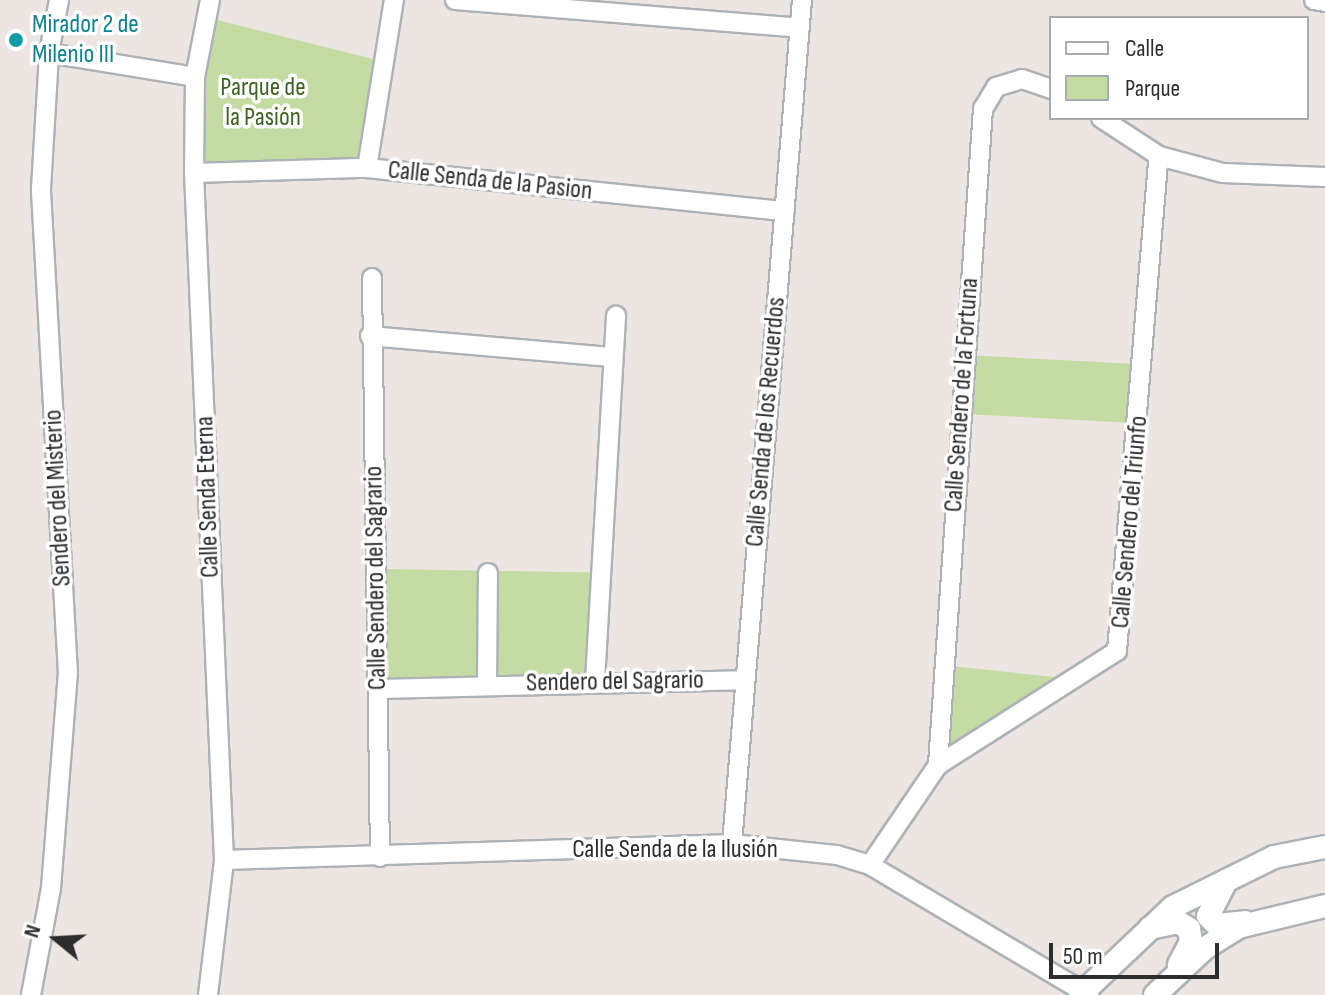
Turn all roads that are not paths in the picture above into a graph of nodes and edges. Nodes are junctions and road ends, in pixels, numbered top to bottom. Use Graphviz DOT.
graph roads {
  1 [pos="59,0"];
  2 [pos="210,0"];
  3 [pos="394,0"];
  4 [pos="455,0"];
  5 [pos="802,0"];
  6 [pos="1314,0"];
  7 [pos="1325,2"];
  8 [pos="640,9"];
  9 [pos="800,28"];
  10 [pos="49,53"];
  11 [pos="195,77"];
  12 [pos="1049,88"];
  13 [pos="1104,120"];
  14 [pos="1159,156"];
  15 [pos="367,168"];
  16 [pos="194,173"];
  17 [pos="1325,177"];
  18 [pos="785,211"];
  19 [pos="372,278"];
  20 [pos="616,316"];
  21 [pos="370,336"];
  22 [pos="610,357"];
  23 [pos="488,573"];
  24 [pos="743,680"];
  25 [pos="595,681"];
  26 [pos="487,684"];
  27 [pos="379,689"];
  28 [pos="938,765"];
  29 [pos="732,844"];
  30 [pos="1325,847"];
  31 [pos="380,857"];
  32 [pos="224,860"];
  33 [pos="870,865"];
  34 [pos="1232,874"];
  35 [pos="1325,906"];
  36 [pos="1258,920"];
  37 [pos="1147,928"];
  38 [pos="1175,974"];
  39 [pos="1083,994"];
  40 [pos="31,995"];
  41 [pos="208,995"];
  42 [pos="1155,995"];
  1 -- 10 [label="street, Sendero del Misterio"];
  2 -- 11 [label="street, Calle Senda Eterna"];
  3 -- 15 [label="street"];
  4 -- 8 [label="street"];
  5 -- 9 [label="street, Calle Senda de los Recuerdos"];
  6 -- 7 [label="street"];
  8 -- 9 [label="street"];
  9 -- 18 [label="street, Calle Senda de los Recuerdos"];
  10 -- 11 [label="street"];
  10 -- 40 [label="street, Sendero del Misterio"];
  11 -- 16 [label="street, Calle Senda Eterna"];
  12 -- 28 [label="street, Calle Sendero de la Fortuna"];
  13 -- 14 [label="street"];
  14 -- 17 [label="street"];
  14 -- 28 [label="street, Calle Sendero del Triunfo"];
  15 -- 16 [label="street, Calle Senda de la Pasion"];
  15 -- 18 [label="street, Calle Senda de la Pasion"];
  16 -- 32 [label="street, Calle Senda Eterna"];
  18 -- 24 [label="street, Calle Senda de los Recuerdos"];
  19 -- 21 [label="street, Calle Sendero del Sagrario"];
  20 -- 22 [label="street"];
  21 -- 22 [label="street"];
  21 -- 27 [label="street, Calle Sendero del Sagrario"];
  22 -- 25 [label="street"];
  23 -- 26 [label="street, Sendero del Sagrario"];
  24 -- 25 [label="street, Sendero del Sagrario"];
  24 -- 29 [label="street, Calle Senda de los Recuerdos"];
  25 -- 26 [label="street, Sendero del Sagrario"];
  26 -- 27 [label="street, Sendero del Sagrario"];
  27 -- 31 [label="street, Calle Sendero del Sagrario"];
  28 -- 33 [label="street, Calle Sendero del Triunfo"];
  29 -- 31 [label="street, Calle Senda de la Ilusión"];
  29 -- 33 [label="street, Calle Senda de la Ilusión"];
  30 -- 34 [label="street"];
  31 -- 32 [label="street, Calle Senda de la Ilusión"];
  32 -- 41 [label="street, Calle Senda Eterna"];
  33 -- 39 [label="street, Calle Senda de la Ilusión"];
  34 -- 36 [label="street"];
  34 -- 37 [label="street"];
  35 -- 36 [label="street"];
  36 -- 38 [label="street"];
  37 -- 38 [label="street"];
  37 -- 39 [label="street"];
  38 -- 42 [label="street"];
}
